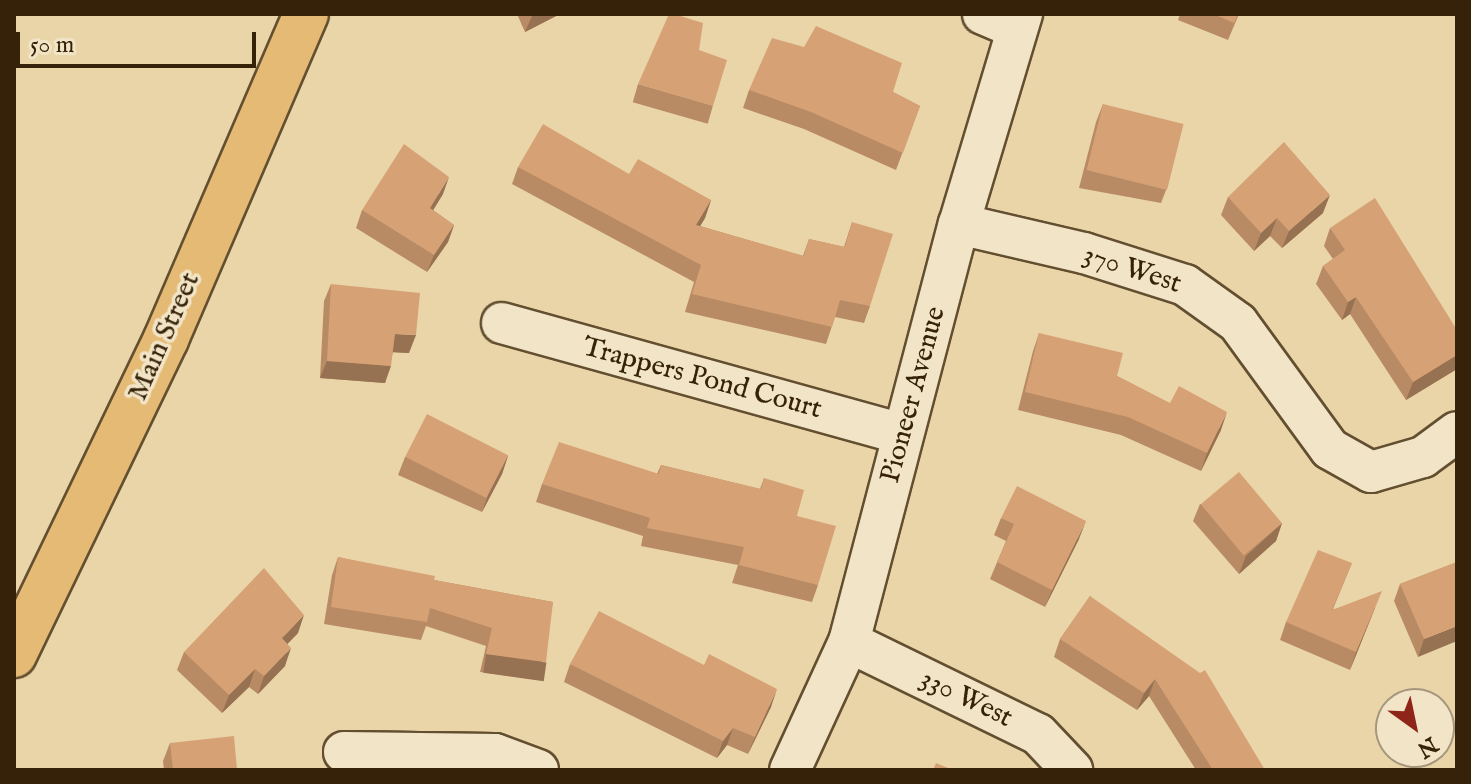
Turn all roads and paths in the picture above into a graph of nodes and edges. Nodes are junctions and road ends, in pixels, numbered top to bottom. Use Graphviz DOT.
graph roads {
  1 [pos="306,14"];
  2 [pos="1007,19"];
  3 [pos="959,224"];
  4 [pos="502,323"];
  5 [pos="1457,432"];
  6 [pos="903,434"];
  7 [pos="849,642"];
  8 [pos="14,655"];
  9 [pos="344,752"];
  10 [pos="538,770"];
  11 [pos="790,770"];
  12 [pos="1072,770"];
  1 -- 8 [label="highway, Main Street"];
  2 -- 3 [label="street, Pioneer Avenue"];
  3 -- 5 [label="street, 370 West"];
  3 -- 6 [label="street, Pioneer Avenue"];
  4 -- 6 [label="street, Trappers Pond Court"];
  6 -- 7 [label="street, Pioneer Avenue"];
  7 -- 11 [label="street, Pioneer Avenue"];
  7 -- 12 [label="street, 330 West"];
  9 -- 10 [label="street"];
}
